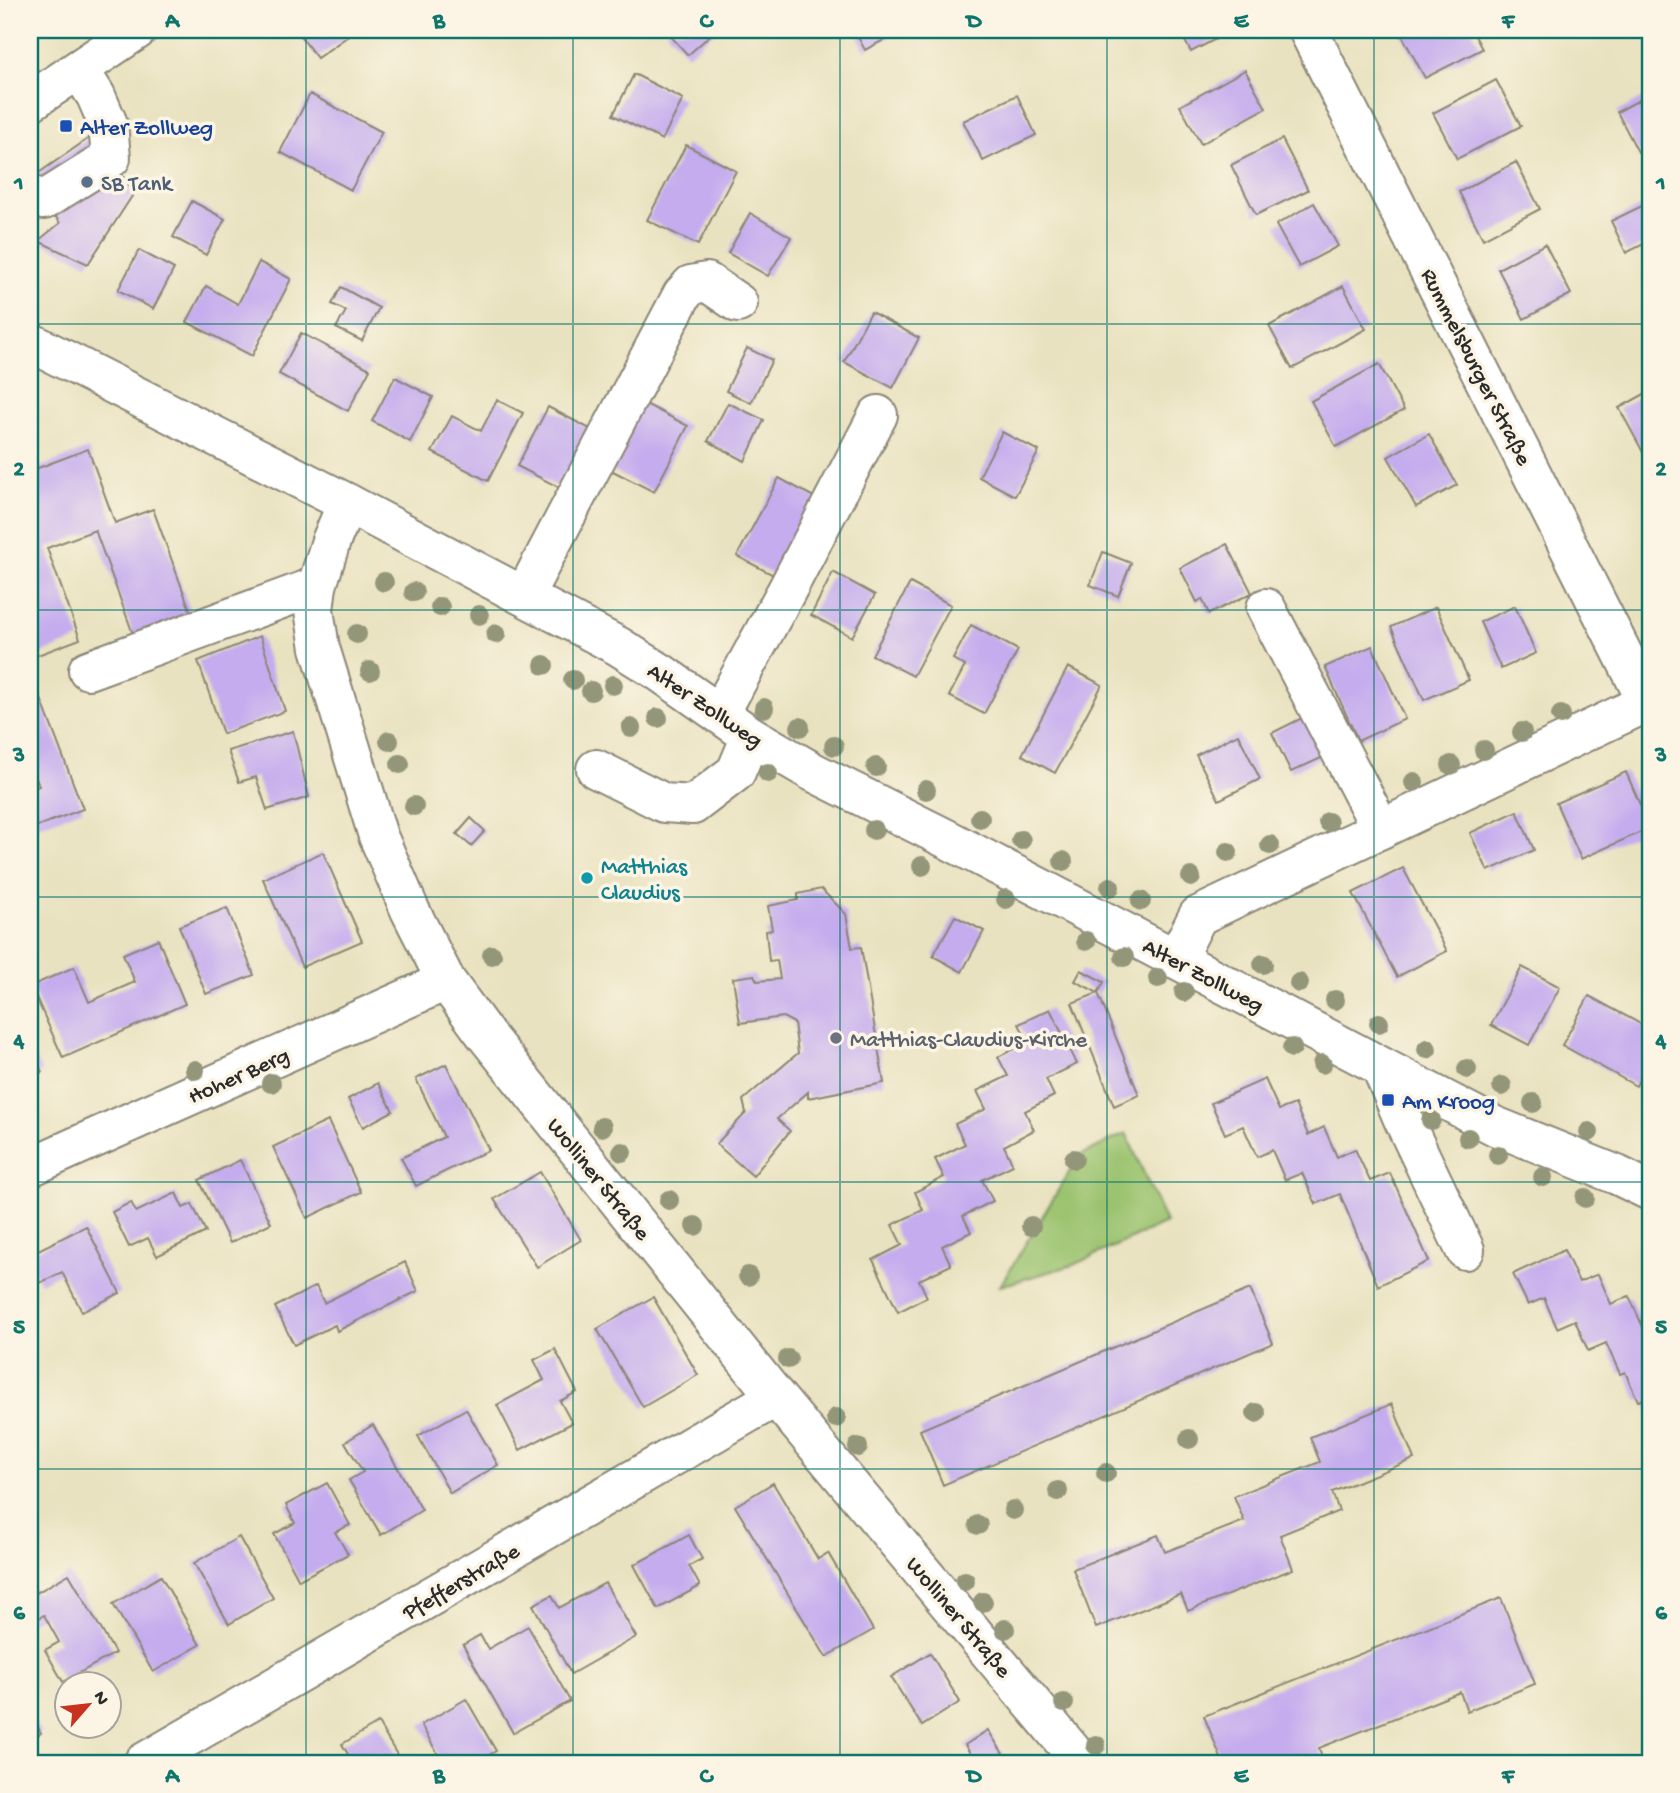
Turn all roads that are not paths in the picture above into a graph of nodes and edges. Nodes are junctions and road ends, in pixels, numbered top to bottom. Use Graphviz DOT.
graph roads {
  1 [pos="137,30"];
  2 [pos="1308,30"];
  3 [pos="79,69"];
  4 [pos="30,103"];
  5 [pos="30,195"];
  6 [pos="738,303"];
  7 [pos="30,336"];
  8 [pos="878,415"];
  9 [pos="346,502"];
  10 [pos="317,586"];
  11 [pos="524,596"];
  12 [pos="1266,608"];
  13 [pos="88,670"];
  14 [pos="1649,701"];
  15 [pos="720,713"];
  16 [pos="751,736"];
  17 [pos="596,769"];
  18 [pos="1381,829"];
  19 [pos="1176,959"];
  20 [pos="446,981"];
  21 [pos="1381,1067"];
  22 [pos="30,1167"];
  23 [pos="1650,1191"];
  24 [pos="1465,1250"];
  25 [pos="776,1397"];
  26 [pos="144,1763"];
  27 [pos="1082,1763"];
  1 -- 3 [label="street"];
  2 -- 14 [label="street, Rummelsburger Straße"];
  3 -- 4 [label="street"];
  3 -- 5 [label="street"];
  6 -- 11 [label="street"];
  7 -- 9 [label="street, Alter Zollweg"];
  8 -- 15 [label="street"];
  9 -- 10 [label="street, Wolliner Straße"];
  9 -- 11 [label="street, Alter Zollweg"];
  10 -- 13 [label="street"];
  10 -- 20 [label="street, Wolliner Straße"];
  11 -- 15 [label="street, Alter Zollweg"];
  12 -- 18 [label="street"];
  14 -- 18 [label="street"];
  15 -- 16 [label="street, Alter Zollweg"];
  16 -- 17 [label="street"];
  16 -- 19 [label="street, Alter Zollweg"];
  18 -- 19 [label="street"];
  19 -- 21 [label="street, Alter Zollweg"];
  20 -- 22 [label="street, Hoher Berg"];
  20 -- 25 [label="street, Wolliner Straße"];
  21 -- 23 [label="street, Alter Zollweg"];
  21 -- 24 [label="street"];
  25 -- 26 [label="street, Pfefferstraße"];
  25 -- 27 [label="street, Wolliner Straße"];
}
